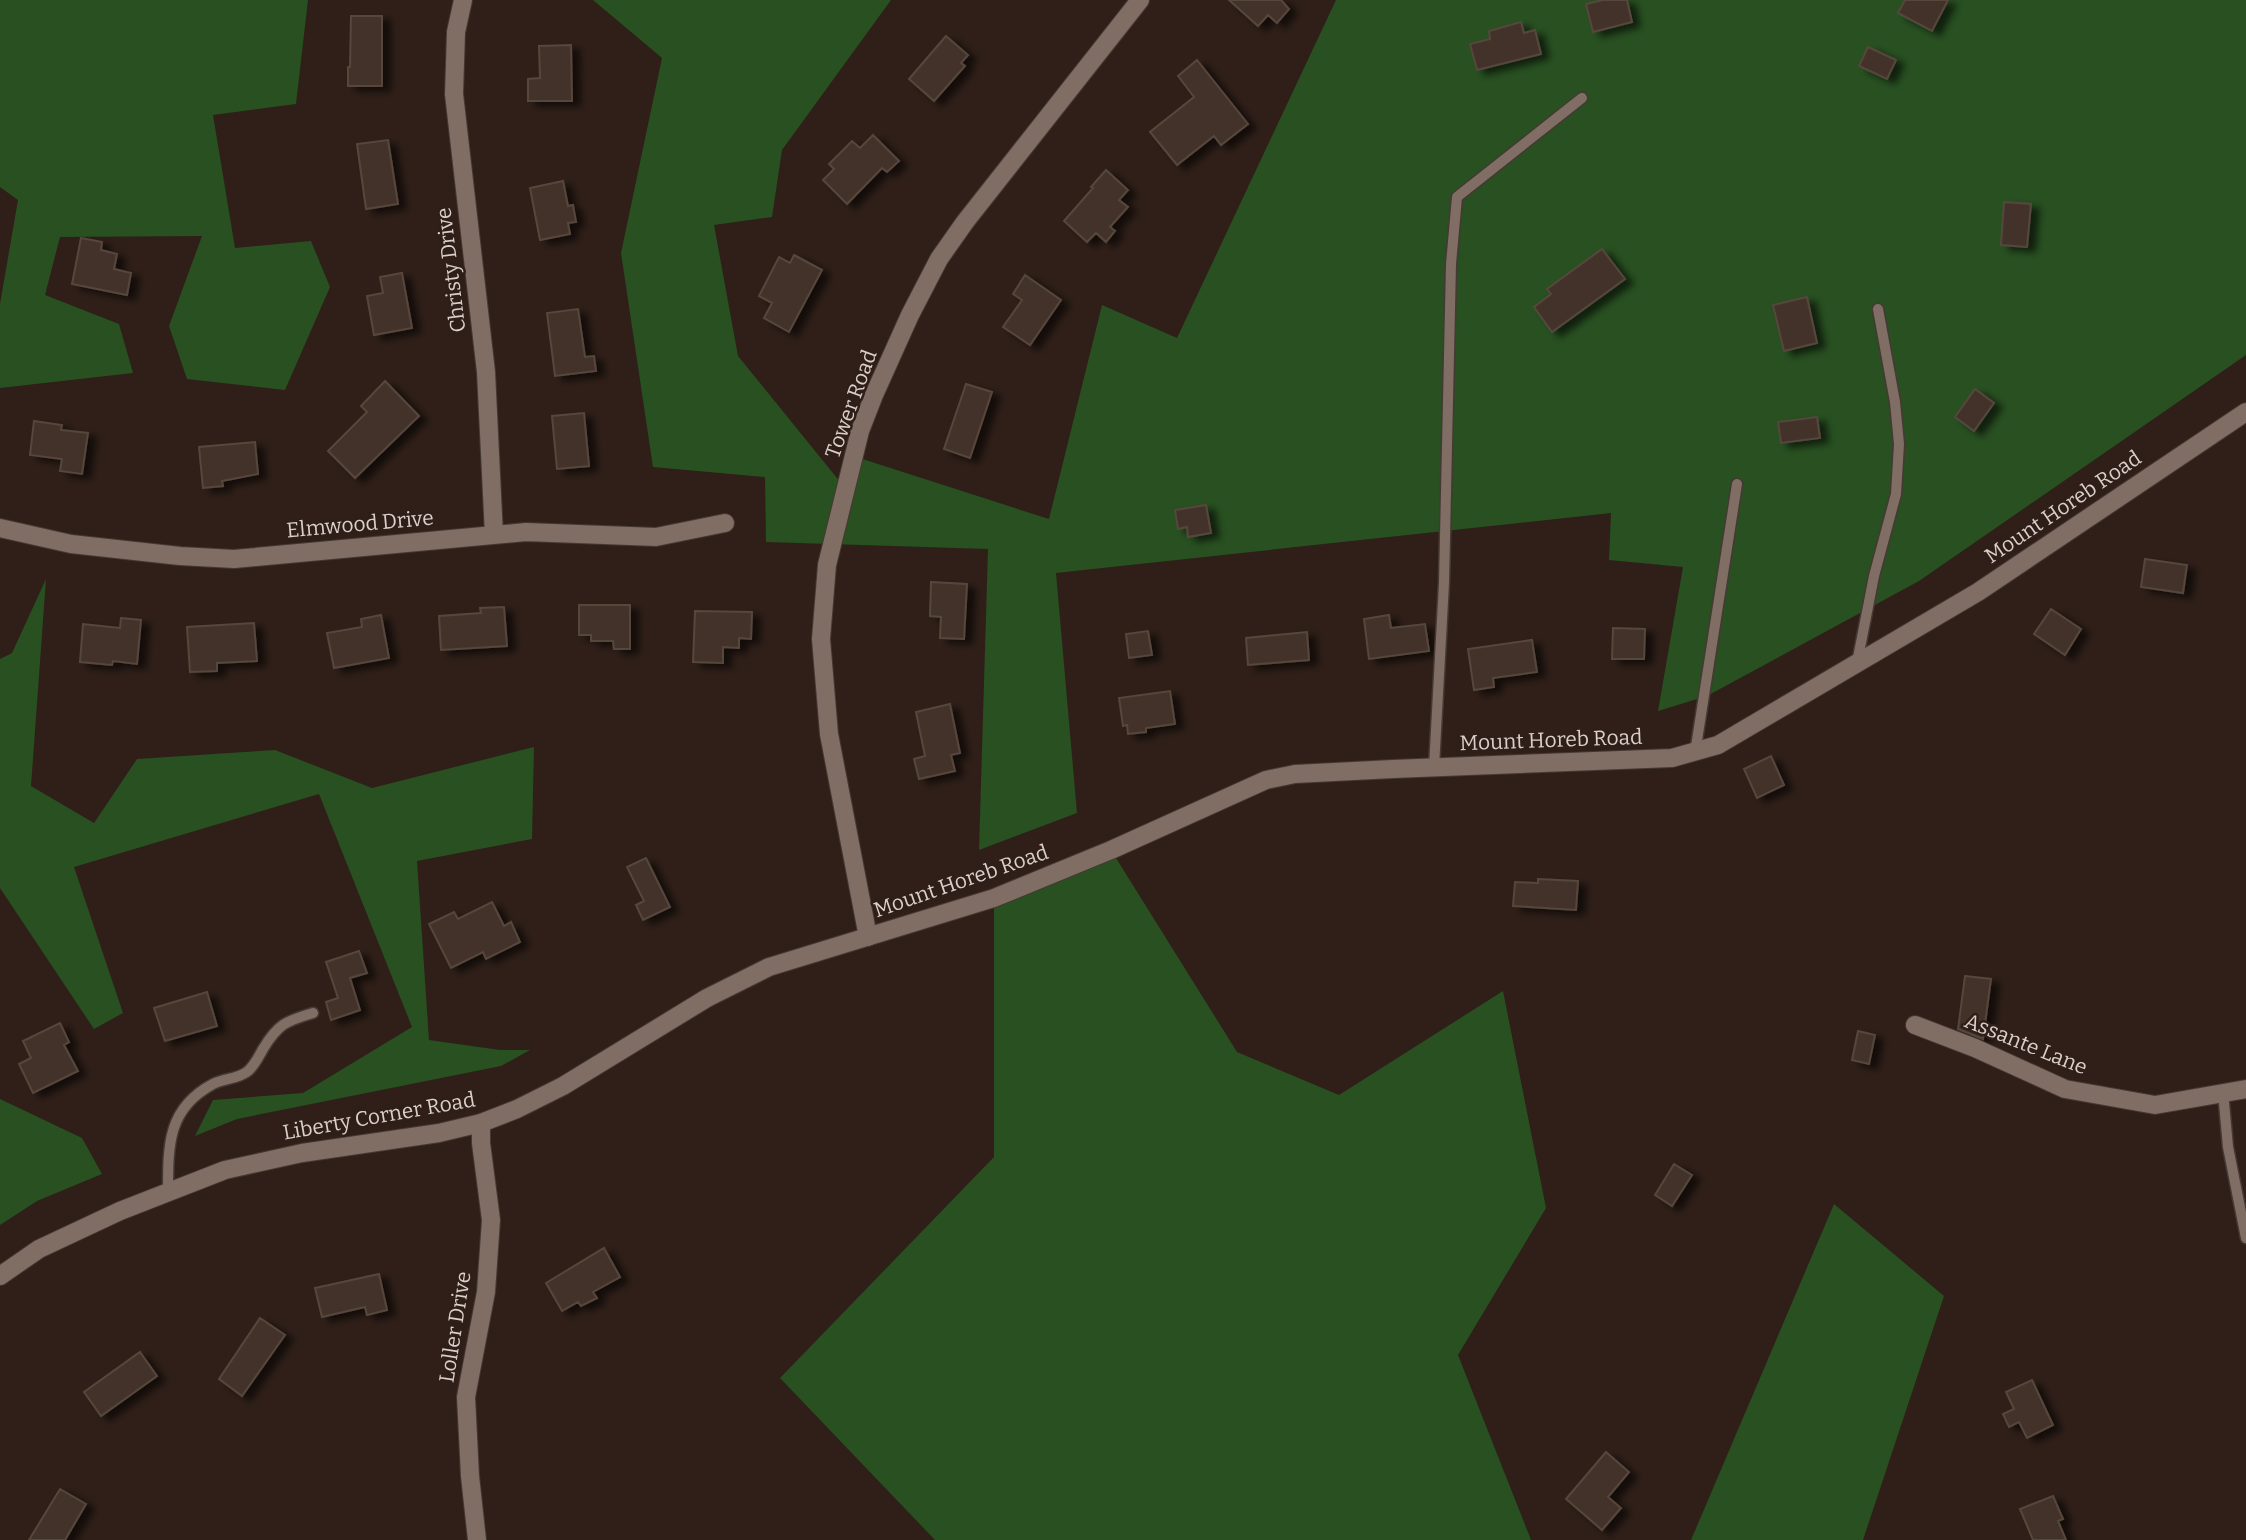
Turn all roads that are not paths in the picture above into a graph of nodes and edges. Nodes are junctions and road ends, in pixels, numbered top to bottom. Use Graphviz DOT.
graph roads {
  1 [pos="463,0"];
  2 [pos="1140,0"];
  3 [pos="1582,98"];
  4 [pos="1878,309"];
  5 [pos="2246,412"];
  6 [pos="1737,484"];
  7 [pos="725,523"];
  8 [pos="0,528"];
  9 [pos="494,535"];
  10 [pos="1857,663"];
  11 [pos="1695,753"];
  12 [pos="1434,767"];
  13 [pos="868,937"];
  14 [pos="793,958"];
  15 [pos="313,1013"];
  16 [pos="1915,1025"];
  17 [pos="2246,1089"];
  18 [pos="2223,1092"];
  19 [pos="481,1123"];
  20 [pos="168,1191"];
  21 [pos="2246,1238"];
  22 [pos="0,1276"];
  23 [pos="477,1540"];
  1 -- 9 [label="street, Christy Drive"];
  2 -- 13 [label="street, Tower Road"];
  3 -- 12 [label="lane"];
  4 -- 10 [label="lane"];
  5 -- 10 [label="street, Mount Horeb Road"];
  6 -- 11 [label="lane"];
  7 -- 9 [label="street, Elmwood Drive"];
  8 -- 9 [label="street, Elmwood Drive"];
  10 -- 11 [label="street, Mount Horeb Road"];
  11 -- 12 [label="street, Mount Horeb Road"];
  12 -- 13 [label="street, Mount Horeb Road"];
  13 -- 14 [label="street, Mount Horeb Road"];
  14 -- 19 [label="street, Liberty Corner Road"];
  15 -- 20 [label="lane"];
  16 -- 18 [label="street, Assante Lane"];
  17 -- 18 [label="street, Assante Lane"];
  18 -- 21 [label="lane"];
  19 -- 20 [label="street, Liberty Corner Road"];
  19 -- 23 [label="street, Loller Drive"];
  20 -- 22 [label="street, Liberty Corner Road"];
}
